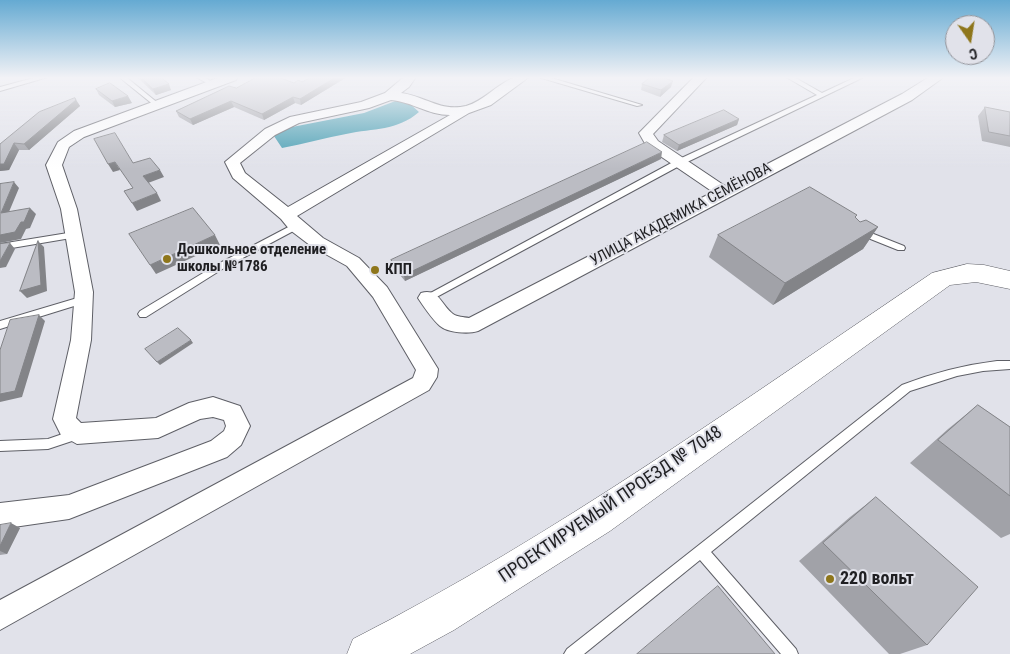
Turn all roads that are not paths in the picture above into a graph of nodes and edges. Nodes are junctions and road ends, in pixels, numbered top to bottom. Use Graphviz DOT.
graph roads {
  1 [pos="150,108"];
  2 [pos="357,108"];
  3 [pos="430,108"];
  4 [pos="473,108"];
  5 [pos="671,108"];
  6 [pos="797,108"];
  7 [pos="885,108"];
  8 [pos="467,110"];
  9 [pos="678,163"];
  10 [pos="724,192"];
  11 [pos="291,220"];
  12 [pos="74,235"];
  13 [pos="854,235"];
  14 [pos="0,247"];
  15 [pos="901,248"];
  16 [pos="1010,280"];
  17 [pos="428,298"];
  18 [pos="84,300"];
  19 [pos="143,314"];
  20 [pos="0,325"];
  21 [pos="1010,366"];
  22 [pos="73,431"];
  23 [pos="0,446"];
  24 [pos="0,516"];
  25 [pos="702,551"];
  26 [pos="0,616"];
  27 [pos="368,654"];
  28 [pos="572,654"];
  29 [pos="790,654"];
  1 -- 12 [label="street"];
  2 -- 11 [label="street"];
  3 -- 8 [label="street"];
  4 -- 8 [label="street"];
  5 -- 9 [label="street"];
  6 -- 9 [label="lane"];
  7 -- 10 [label="street, УЛИЦА АКАДЕМИКА СЕМЁНОВА"];
  8 -- 11 [label="street"];
  9 -- 10 [label="street"];
  9 -- 17 [label="lane"];
  10 -- 17 [label="street, УЛИЦА АКАДЕМИКА СЕМЁНОВА"];
  11 -- 19 [label="lane"];
  11 -- 26 [label="street"];
  12 -- 14 [label="lane"];
  12 -- 18 [label="street"];
  13 -- 15 [label="lane"];
  16 -- 27 [label="main road, ПРОЕКТИРУЕМЫЙ ПРОЕЗД № 7048"];
  18 -- 20 [label="lane"];
  18 -- 22 [label="street"];
  21 -- 25 [label="lane"];
  22 -- 23 [label="lane"];
  22 -- 24 [label="street"];
  25 -- 28 [label="lane"];
  25 -- 29 [label="lane"];
}
